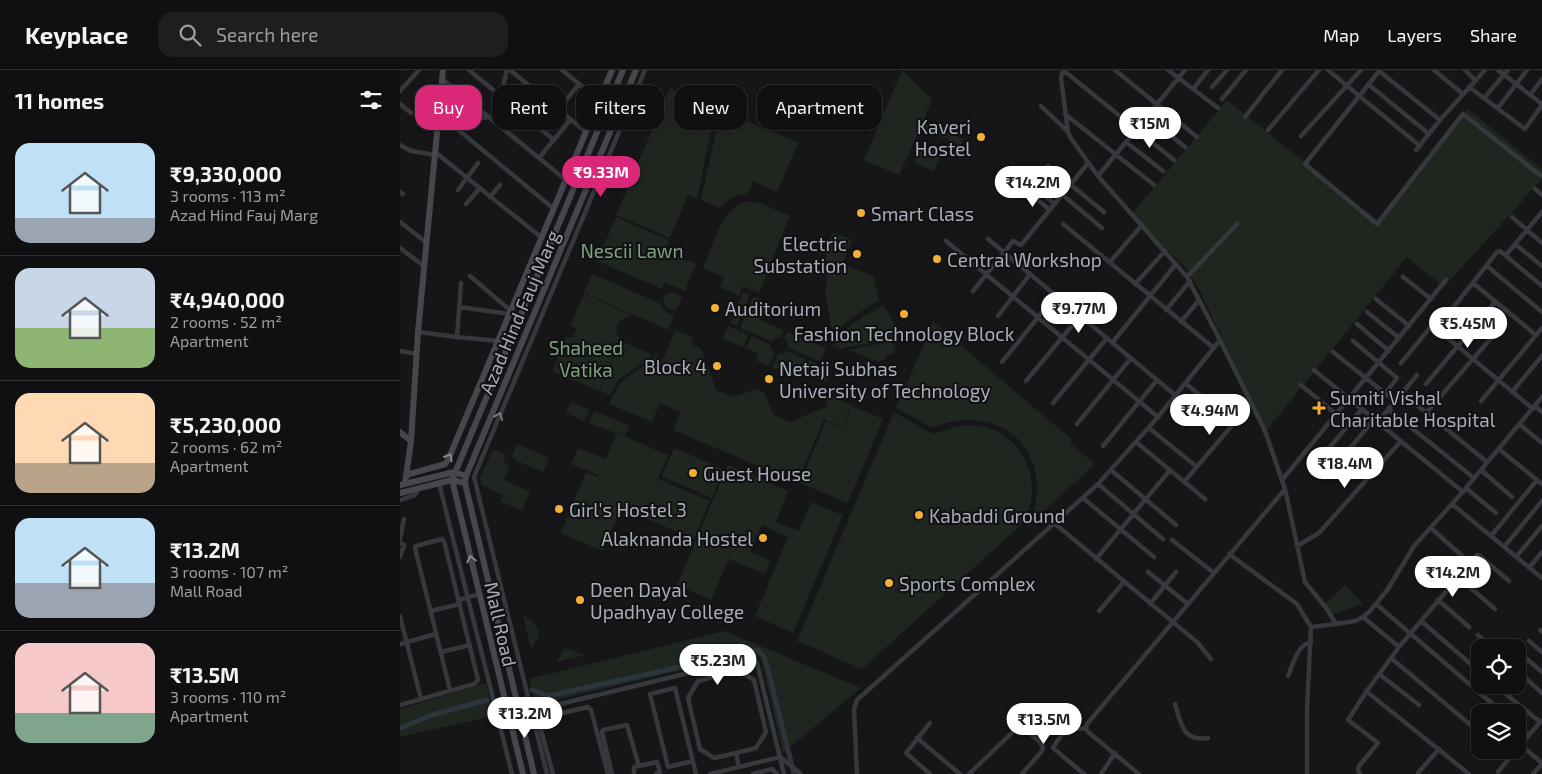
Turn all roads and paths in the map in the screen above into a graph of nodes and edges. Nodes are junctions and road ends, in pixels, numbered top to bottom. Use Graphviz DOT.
graph roads {
  1 [pos="418,70"];
  2 [pos="469,70"];
  3 [pos="508,70"];
  4 [pos="562,70"];
  5 [pos="611,70"];
  6 [pos="623,70"];
  7 [pos="636,70"];
  8 [pos="645,70"];
  9 [pos="1115,70"];
  10 [pos="1168,70"];
  11 [pos="1185,70"];
  12 [pos="1208,70"];
  13 [pos="1227,70"];
  14 [pos="1246,70"];
  15 [pos="1282,70"];
  16 [pos="1319,70"];
  17 [pos="1328,70"];
  18 [pos="1360,70"];
  19 [pos="1434,70"];
  20 [pos="1465,70"];
  21 [pos="1485,70"];
  22 [pos="1498,70"];
  23 [pos="1508,70"];
  24 [pos="1528,70"];
  25 [pos="1379,71"];
  26 [pos="441,73"];
  27 [pos="1504,75"];
  28 [pos="1178,78"];
  29 [pos="1542,79"];
  30 [pos="608,80"];
  31 [pos="1476,80"];
  32 [pos="579,84"];
  33 [pos="617,84"];
  34 [pos="1368,84"];
  35 [pos="504,85"];
  36 [pos="527,85"];
  37 [pos="606,85"];
  38 [pos="1517,85"];
  39 [pos="1347,86"];
  40 [pos="1469,87"];
  41 [pos="1212,88"];
  42 [pos="1192,89"];
  43 [pos="492,90"];
  44 [pos="400,91"];
  45 [pos="1463,94"];
  46 [pos="1530,95"];
  47 [pos="1359,96"];
  48 [pos="1484,98"];
  49 [pos="1222,99"];
  50 [pos="566,100"];
  51 [pos="400,104"];
  52 [pos="1158,104"];
  53 [pos="1542,105"];
  54 [pos="1041,106"];
  55 [pos="1218,108"];
  56 [pos="1498,108"];
  57 [pos="411,113"];
  58 [pos="1065,114"];
  59 [pos="1147,116"];
  60 [pos="490,117"];
  61 [pos="566,117"];
  62 [pos="1245,117"];
  63 [pos="482,118"];
  64 [pos="570,120"];
  65 [pos="1440,120"];
  66 [pos="1136,129"];
  67 [pos="437,130"];
  68 [pos="458,130"];
  69 [pos="506,130"];
  70 [pos="541,130"];
  71 [pos="1268,130"];
  72 [pos="586,132"];
  73 [pos="1068,132"];
  74 [pos="1429,134"];
  75 [pos="1302,136"];
  76 [pos="1197,137"];
  77 [pos="554,140"];
  78 [pos="1126,142"];
  79 [pos="402,147"];
  80 [pos="1185,147"];
  81 [pos="400,153"];
  82 [pos="435,154"];
  83 [pos="1115,154"];
  84 [pos="539,158"];
  85 [pos="1174,160"];
  86 [pos="1088,162"];
  87 [pos="478,163"];
  88 [pos="1048,166"];
  89 [pos="1163,171"];
  90 [pos="1540,175"];
  91 [pos="1040,176"];
  92 [pos="1098,176"];
  93 [pos="467,177"];
  94 [pos="566,180"];
  95 [pos="500,185"];
  96 [pos="1070,185"];
  97 [pos="1154,185"];
  98 [pos="1032,186"];
  99 [pos="480,188"];
  100 [pos="1535,189"];
  101 [pos="458,190"];
  102 [pos="1028,192"];
  103 [pos="1063,194"];
  104 [pos="1542,195"];
  105 [pos="490,197"];
  106 [pos="466,204"];
  107 [pos="1055,204"];
  108 [pos="554,209"];
  109 [pos="1050,210"];
  110 [pos="1104,212"];
  111 [pos="1542,212"];
  112 [pos="1512,217"];
  113 [pos="400,222"];
  114 [pos="1063,224"];
  115 [pos="1237,224"];
  116 [pos="1142,225"];
  117 [pos="1102,228"];
  118 [pos="1527,230"];
  119 [pos="542,238"];
  120 [pos="988,239"];
  121 [pos="946,242"];
  122 [pos="427,243"];
  123 [pos="1542,243"];
  124 [pos="1515,244"];
  125 [pos="400,248"];
  126 [pos="1165,251"];
  127 [pos="1004,252"];
  128 [pos="1506,255"];
  129 [pos="1110,262"];
  130 [pos="1176,264"];
  131 [pos="1487,266"];
  132 [pos="1542,266"];
  133 [pos="425,267"];
  134 [pos="1030,274"];
  135 [pos="986,275"];
  136 [pos="470,276"];
  137 [pos="1403,277"];
  138 [pos="1189,279"];
  139 [pos="1446,280"];
  140 [pos="1473,283"];
  141 [pos="461,284"];
  142 [pos="1135,284"];
  143 [pos="1542,286"];
  144 [pos="973,291"];
  145 [pos="1055,296"];
  146 [pos="1150,296"];
  147 [pos="1012,297"];
  148 [pos="1376,299"];
  149 [pos="1431,299"];
  150 [pos="1199,300"];
  151 [pos="1496,302"];
  152 [pos="459,307"];
  153 [pos="1166,310"];
  154 [pos="511,312"];
  155 [pos="1367,312"];
  156 [pos="1542,312"];
  157 [pos="1442,313"];
  158 [pos="1449,313"];
  159 [pos="998,316"];
  160 [pos="1080,316"];
  161 [pos="1037,318"];
  162 [pos="1181,322"];
  163 [pos="1357,324"];
  164 [pos="1432,324"];
  165 [pos="1409,326"];
  166 [pos="1542,328"];
  167 [pos="1499,329"];
  168 [pos="418,332"];
  169 [pos="1536,335"];
  170 [pos="456,337"];
  171 [pos="1107,338"];
  172 [pos="1399,338"];
  173 [pos="1062,339"];
  174 [pos="1220,340"];
  175 [pos="499,341"];
  176 [pos="1353,341"];
  177 [pos="1112,343"];
  178 [pos="1458,346"];
  179 [pos="1214,348"];
  180 [pos="400,351"];
  181 [pos="1389,351"];
  182 [pos="1333,352"];
  183 [pos="417,354"];
  184 [pos="1542,356"];
  185 [pos="1131,358"];
  186 [pos="1473,359"];
  187 [pos="1088,360"];
  188 [pos="1002,362"];
  189 [pos="1378,363"];
  190 [pos="1401,363"];
  191 [pos="1314,370"];
  192 [pos="1417,375"];
  193 [pos="1366,378"];
  194 [pos="1157,380"];
  195 [pos="1499,380"];
  196 [pos="1026,381"];
  197 [pos="1113,381"];
  198 [pos="1185,383"];
  199 [pos="1426,384"];
  200 [pos="1301,385"];
  201 [pos="1512,392"];
  202 [pos="1402,393"];
  203 [pos="1385,394"];
  204 [pos="1175,395"];
  205 [pos="1542,397"];
  206 [pos="1348,398"];
  207 [pos="1395,401"];
  208 [pos="1481,401"];
  209 [pos="1139,402"];
  210 [pos="1054,403"];
  211 [pos="1251,403"];
  212 [pos="1534,407"];
  213 [pos="1388,409"];
  214 [pos="1362,410"];
  215 [pos="1542,412"];
  216 [pos="1426,413"];
  217 [pos="1336,414"];
  218 [pos="1158,417"];
  219 [pos="1376,421"];
  220 [pos="1234,423"];
  221 [pos="1077,424"];
  222 [pos="1519,424"];
  223 [pos="1149,428"];
  224 [pos="400,432"];
  225 [pos="411,441"];
  226 [pos="1401,441"];
  227 [pos="1136,442"];
  228 [pos="1542,443"];
  229 [pos="1103,446"];
  230 [pos="1330,447"];
  231 [pos="1499,449"];
  232 [pos="1344,456"];
  233 [pos="1487,462"];
  234 [pos="1197,467"];
  235 [pos="1111,470"];
  236 [pos="1170,470"];
  237 [pos="1481,470"];
  238 [pos="454,472"];
  239 [pos="403,476"];
  240 [pos="466,476"];
  241 [pos="1474,478"];
  242 [pos="452,480"];
  243 [pos="1282,480"];
  244 [pos="1537,480"];
  245 [pos="1184,482"];
  246 [pos="439,483"];
  247 [pos="465,484"];
  248 [pos="1098,484"];
  249 [pos="1542,484"];
  250 [pos="403,485"];
  251 [pos="419,488"];
  252 [pos="1285,489"];
  253 [pos="1464,490"];
  254 [pos="400,492"];
  255 [pos="1512,497"];
  256 [pos="1083,498"];
  257 [pos="1145,499"];
  258 [pos="1205,499"];
  259 [pos="400,500"];
  260 [pos="1542,501"];
  261 [pos="1452,504"];
  262 [pos="1496,513"];
  263 [pos="1133,514"];
  264 [pos="404,519"];
  265 [pos="1054,523"];
  266 [pos="1176,525"];
  267 [pos="1542,526"];
  268 [pos="1431,528"];
  269 [pos="1120,529"];
  270 [pos="1491,536"];
  271 [pos="400,539"];
  272 [pos="1162,539"];
  273 [pos="1172,540"];
  274 [pos="402,544"];
  275 [pos="1297,546"];
  276 [pos="415,547"];
  277 [pos="1504,547"];
  278 [pos="1542,552"];
  279 [pos="1229,554"];
  280 [pos="400,557"];
  281 [pos="1154,557"];
  282 [pos="1516,557"];
  283 [pos="1096,558"];
  284 [pos="1470,563"];
  285 [pos="1529,568"];
  286 [pos="1148,572"];
  287 [pos="1176,572"];
  288 [pos="1214,573"];
  289 [pos="1541,576"];
  290 [pos="1458,577"];
  291 [pos="1509,581"];
  292 [pos="1124,582"];
  293 [pos="1165,586"];
  294 [pos="479,594"];
  295 [pos="468,597"];
  296 [pos="1438,600"];
  297 [pos="459,602"];
  298 [pos="1150,604"];
  299 [pos="1188,604"];
  300 [pos="1376,604"];
  301 [pos="1495,609"];
  302 [pos="1099,610"];
  303 [pos="431,611"];
  304 [pos="400,616"];
  305 [pos="1363,617"];
  306 [pos="1421,621"];
  307 [pos="1173,623"];
  308 [pos="1336,624"];
  309 [pos="1469,627"];
  310 [pos="1311,628"];
  311 [pos="436,634"];
  312 [pos="1410,634"];
  313 [pos="1478,635"];
  314 [pos="1482,639"];
  315 [pos="1529,641"];
  316 [pos="406,642"];
  317 [pos="1311,642"];
  318 [pos="400,644"];
  319 [pos="470,646"];
  320 [pos="1399,647"];
  321 [pos="440,652"];
  322 [pos="1542,652"];
  323 [pos="1391,658"];
  324 [pos="1526,658"];
  325 [pos="1211,659"];
  326 [pos="1471,664"];
  327 [pos="1542,672"];
  328 [pos="1379,674"];
  329 [pos="1288,676"];
  330 [pos="1526,678"];
  331 [pos="450,690"];
  332 [pos="1366,691"];
  333 [pos="1542,693"];
  334 [pos="1506,694"];
  335 [pos="420,699"];
  336 [pos="400,704"];
  337 [pos="1175,704"];
  338 [pos="1493,704"];
  339 [pos="1419,705"];
  340 [pos="531,711"];
  341 [pos="1541,721"];
  342 [pos="930,723"];
  343 [pos="1471,725"];
  344 [pos="1086,728"];
  345 [pos="1526,733"];
  346 [pos="1529,735"];
  347 [pos="917,738"];
  348 [pos="1208,738"];
  349 [pos="1526,738"];
  350 [pos="1439,749"];
  351 [pos="1526,752"];
  352 [pos="736,753"];
  353 [pos="1115,753"];
  354 [pos="780,758"];
  355 [pos="1508,759"];
  356 [pos="693,762"];
  357 [pos="1542,763"];
  358 [pos="639,766"];
  359 [pos="739,767"];
  360 [pos="798,772"];
  361 [pos="1498,772"];
  362 [pos="717,773"];
  363 [pos="1418,773"];
  364 [pos="512,774"];
  365 [pos="523,774"];
  366 [pos="534,774"];
  367 [pos="547,774"];
  368 [pos="553,774"];
  369 [pos="608,774"];
  370 [pos="612,774"];
  371 [pos="634,774"];
  372 [pos="656,774"];
  373 [pos="696,774"];
  374 [pos="710,774"];
  375 [pos="752,774"];
  376 [pos="777,774"];
  377 [pos="784,774"];
  378 [pos="857,774"];
  379 [pos="930,774"];
  380 [pos="960,774"];
  381 [pos="969,774"];
  382 [pos="1022,774"];
  383 [pos="1084,774"];
  384 [pos="1101,774"];
  385 [pos="1138,774"];
  386 [pos="1308,774"];
  387 [pos="1360,774"];
  388 [pos="1469,774"];
  389 [pos="1533,774"];
  1 -- 44 [label="street"];
  2 -- 43 [label="street"];
  3 -- 35 [label="street"];
  3 -- 36 [label="street"];
  4 -- 32 [label="street"];
  5 -- 30 [label="main road"];
  6 -- 33 [label="main road, Azad Hind Fauj Marg"];
  7 -- 240 [label="main road, Azad Hind Fauj Marg"];
  340 -- 8 [label="street, one-way"];
  9 -- 52 [label="street"];
  10 -- 28 [label="street"];
  11 -- 28 [label="street"];
  12 -- 42 [label="street"];
  13 -- 41 [label="street"];
  14 -- 49 [label="street"];
  15 -- 62 [label="street"];
  16 -- 71 [label="street"];
  17 -- 39 [label="street"];
  18 -- 39 [label="street"];
  19 -- 45 [label="street"];
  20 -- 31 [label="street"];
  21 -- 31 [label="street"];
  22 -- 27 [label="street"];
  23 -- 27 [label="street"];
  24 -- 38 [label="street"];
  25 -- 34 [label="street"];
  25 -- 65 [label="street"];
  26 -- 60 [label="street"];
  27 -- 38 [label="street"];
  27 -- 48 [label="street"];
  28 -- 42 [label="street"];
  28 -- 52 [label="street"];
  29 -- 46 [label="street"];
  30 -- 33 [label="main road"];
  30 -- 37 [label="main road"];
  31 -- 40 [label="street"];
  32 -- 50 [label="street"];
  33 -- 238 [label="main road, Azad Hind Fauj Marg"];
  34 -- 47 [label="street"];
  34 -- 74 [label="street"];
  38 -- 46 [label="street"];
  38 -- 56 [label="street"];
  39 -- 47 [label="street"];
  39 -- 75 [label="street"];
  40 -- 45 [label="street"];
  40 -- 48 [label="street"];
  42 -- 55 [label="street"];
  45 -- 65 [label="street"];
  46 -- 53 [label="street"];
  47 -- 74 [label="street"];
  47 -- 90 [label="street"];
  48 -- 56 [label="street"];
  51 -- 57 [label="street"];
  52 -- 59 [label="street"];
  52 -- 76 [label="street"];
  53 -- 56 [label="street"];
  54 -- 73 [label="street"];
  58 -- 66 [label="street"];
  58 -- 73 [label="street"];
  58 -- 83 [label="street"];
  59 -- 66 [label="street"];
  59 -- 80 [label="street"];
  60 -- 63 [label="street"];
  61 -- 64 [label="street"];
  64 -- 72 [label="street"];
  64 -- 77 [label="street"];
  65 -- 74 [label="street"];
  66 -- 78 [label="street"];
  66 -- 85 [label="street"];
  67 -- 82 [label="main road"];
  68 -- 108 [label="street"];
  69 -- 84 [label="street"];
  70 -- 77 [label="street"];
  72 -- 94 [label="main road"];
  73 -- 86 [label="street"];
  77 -- 84 [label="street"];
  78 -- 83 [label="street"];
  78 -- 89 [label="street"];
  79 -- 81 [label="street"];
  79 -- 82 [label="street"];
  82 -- 93 [label="street"];
  82 -- 122 [label="main road"];
  83 -- 92 [label="street"];
  83 -- 97 [label="street"];
  84 -- 94 [label="street"];
  86 -- 92 [label="street"];
  86 -- 96 [label="street"];
  87 -- 93 [label="street"];
  88 -- 96 [label="street"];
  91 -- 103 [label="street"];
  92 -- 116 [label="street"];
  93 -- 99 [label="street"];
  93 -- 101 [label="street"];
  94 -- 108 [label="main road"];
  95 -- 105 [label="street"];
  96 -- 103 [label="street"];
  96 -- 110 [label="street"];
  98 -- 107 [label="street"];
  99 -- 105 [label="street"];
  99 -- 106 [label="street"];
  100 -- 104 [label="street"];
  102 -- 109 [label="street"];
  103 -- 107 [label="street"];
  103 -- 117 [label="street"];
  105 -- 119 [label="street"];
  107 -- 109 [label="street"];
  108 -- 119 [label="main road"];
  109 -- 127 [label="street"];
  111 -- 118 [label="street"];
  112 -- 118 [label="street"];
  113 -- 122 [label="street"];
  114 -- 129 [label="street"];
  115 -- 138 [label="street"];
  116 -- 126 [label="street"];
  116 -- 129 [label="street"];
  118 -- 123 [label="street"];
  118 -- 124 [label="street"];
  119 -- 154 [label="main road"];
  120 -- 127 [label="street"];
  121 -- 135 [label="street"];
  122 -- 133 [label="main road"];
  124 -- 128 [label="street"];
  124 -- 132 [label="street"];
  125 -- 133 [label="street"];
  126 -- 130 [label="street"];
  126 -- 142 [label="street"];
  127 -- 134 [label="street"];
  127 -- 135 [label="street"];
  128 -- 131 [label="street"];
  128 -- 143 [label="street"];
  129 -- 142 [label="street"];
  130 -- 138 [label="street"];
  130 -- 146 [label="street"];
  131 -- 140 [label="street"];
  131 -- 156 [label="street"];
  133 -- 168 [label="main road"];
  134 -- 145 [label="street"];
  134 -- 147 [label="street"];
  135 -- 144 [label="street"];
  135 -- 147 [label="street"];
  136 -- 154 [label="street"];
  137 -- 149 [label="street"];
  138 -- 150 [label="street"];
  138 -- 153 [label="street"];
  139 -- 149 [label="street"];
  140 -- 151 [label="street"];
  140 -- 158 [label="street"];
  141 -- 152 [label="street"];
  142 -- 146 [label="street"];
  145 -- 160 [label="street"];
  145 -- 161 [label="street"];
  146 -- 153 [label="street"];
  146 -- 177 [label="street"];
  147 -- 159 [label="street"];
  147 -- 161 [label="street"];
  148 -- 165 [label="street"];
  149 -- 165 [label="street"];
  150 -- 162 [label="street"];
  150 -- 174 [label="street"];
  151 -- 169 [label="street"];
  151 -- 178 [label="street"];
  152 -- 154 [label="street"];
  152 -- 170 [label="street"];
  153 -- 162 [label="street"];
  154 -- 175 [label="main road"];
  155 -- 172 [label="street"];
  157 -- 164 [label="street"];
  160 -- 171 [label="street"];
  160 -- 173 [label="street"];
  161 -- 173 [label="street"];
  161 -- 188 [label="street"];
  162 -- 179 [label="street"];
  163 -- 181 [label="street"];
  164 -- 178 [label="street"];
  164 -- 190 [label="street"];
  165 -- 172 [label="street"];
  166 -- 169 [label="street"];
  167 -- 186 [label="street"];
  168 -- 170 [label="street"];
  168 -- 183 [label="main road"];
  169 -- 195 [label="street"];
  170 -- 175 [label="street"];
  171 -- 177 [label="street"];
  171 -- 187 [label="street"];
  172 -- 181 [label="street"];
  173 -- 187 [label="street"];
  173 -- 196 [label="street"];
  174 -- 179 [label="street"];
  174 -- 211 [label="street"];
  239 -- 175 [label="main road, one-way"];
  176 -- 189 [label="street"];
  177 -- 185 [label="street"];
  178 -- 186 [label="street"];
  178 -- 199 [label="street"];
  179 -- 198 [label="street"];
  180 -- 183 [label="street"];
  181 -- 189 [label="street"];
  182 -- 193 [label="street"];
  183 -- 225 [label="main road"];
  184 -- 201 [label="street"];
  185 -- 194 [label="street"];
  185 -- 197 [label="street"];
  186 -- 195 [label="street"];
  186 -- 216 [label="street"];
  187 -- 197 [label="street"];
  187 -- 210 [label="street"];
  189 -- 193 [label="street"];
  189 -- 203 [label="street"];
  191 -- 206 [label="street"];
  192 -- 202 [label="street"];
  193 -- 203 [label="street"];
  193 -- 206 [label="street"];
  194 -- 204 [label="street"];
  194 -- 209 [label="street"];
  195 -- 201 [label="street"];
  195 -- 208 [label="street"];
  197 -- 209 [label="street"];
  197 -- 221 [label="street"];
  198 -- 204 [label="street"];
  198 -- 220 [label="street"];
  200 -- 217 [label="street"];
  201 -- 212 [label="street"];
  202 -- 207 [label="street"];
  202 -- 216 [label="street"];
  203 -- 207 [label="street"];
  204 -- 218 [label="street"];
  205 -- 212 [label="street"];
  206 -- 214 [label="street"];
  206 -- 217 [label="street"];
  207 -- 213 [label="street"];
  209 -- 218 [label="street"];
  209 -- 229 [label="street"];
  211 -- 220 [label="street"];
  211 -- 243 [label="street"];
  212 -- 215 [label="street"];
  212 -- 222 [label="street"];
  213 -- 219 [label="street"];
  213 -- 241 [label="street"];
  214 -- 219 [label="street"];
  214 -- 230 [label="street"];
  216 -- 233 [label="street"];
  217 -- 243 [label="street"];
  218 -- 223 [label="street"];
  219 -- 226 [label="street"];
  219 -- 232 [label="street"];
  220 -- 234 [label="street"];
  222 -- 228 [label="street"];
  222 -- 231 [label="street"];
  223 -- 227 [label="street"];
  223 -- 234 [label="street"];
  224 -- 225 [label="main road"];
  225 -- 239 [label="main road"];
  226 -- 253 [label="street"];
  226 -- 275 [label="street"];
  227 -- 235 [label="street"];
  227 -- 236 [label="street"];
  231 -- 233 [label="street"];
  231 -- 244 [label="street"];
  233 -- 237 [label="street"];
  234 -- 245 [label="street"];
  235 -- 248 [label="street"];
  235 -- 257 [label="street"];
  236 -- 245 [label="street"];
  236 -- 257 [label="street"];
  237 -- 241 [label="street"];
  237 -- 255 [label="street"];
  238 -- 240 [label="main road"];
  238 -- 242 [label="main road, Azad Hind Fauj Marg"];
  238 -- 250 [label="main road"];
  239 -- 250 [label="main road"];
  240 -- 247 [label="main road, Azad Hind Fauj Marg"];
  241 -- 253 [label="street"];
  242 -- 246 [label="main road"];
  242 -- 247 [label="main road"];
  294 -- 242 [label="main road, Mall Road, one-way"];
  243 -- 252 [label="street"];
  244 -- 249 [label="street"];
  244 -- 270 [label="street"];
  245 -- 258 [label="street"];
  246 -- 251 [label="main road"];
  246 -- 295 [label="street"];
  247 -- 366 [label="main road, Mall Road"];
  248 -- 256 [label="street"];
  248 -- 263 [label="street"];
  251 -- 254 [label="main road"];
  251 -- 259 [label="street"];
  252 -- 275 [label="street"];
  252 -- 279 [label="street"];
  253 -- 261 [label="street"];
  253 -- 262 [label="street"];
  256 -- 265 [label="street"];
  256 -- 269 [label="street"];
  257 -- 263 [label="street"];
  257 -- 266 [label="street"];
  260 -- 277 [label="street"];
  261 -- 268 [label="street"];
  261 -- 270 [label="street"];
  263 -- 269 [label="street"];
  263 -- 272 [label="street"];
  264 -- 271 [label="street"];
  265 -- 283 [label="street"];
  265 -- 378 [label="street"];
  267 -- 282 [label="street"];
  268 -- 284 [label="street"];
  268 -- 300 [label="street"];
  269 -- 281 [label="street"];
  269 -- 283 [label="street"];
  270 -- 277 [label="street"];
  273 -- 288 [label="street"];
  274 -- 276 [label="street"];
  274 -- 280 [label="street"];
  275 -- 308 [label="street"];
  276 -- 297 [label="street"];
  276 -- 303 [label="street"];
  277 -- 282 [label="street"];
  278 -- 285 [label="street"];
  279 -- 288 [label="street"];
  279 -- 310 [label="street"];
  282 -- 285 [label="street"];
  283 -- 292 [label="street"];
  284 -- 290 [label="street"];
  284 -- 291 [label="street"];
  285 -- 289 [label="street"];
  286 -- 293 [label="street"];
  287 -- 293 [label="street"];
  288 -- 299 [label="street"];
  290 -- 296 [label="street"];
  290 -- 301 [label="street"];
  292 -- 298 [label="street"];
  292 -- 302 [label="street"];
  293 -- 298 [label="street"];
  293 -- 299 [label="street"];
  294 -- 295 [label="street"];
  294 -- 365 [label="main road, Mall Road"];
  295 -- 297 [label="street"];
  295 -- 364 [label="street"];
  296 -- 306 [label="street"];
  296 -- 309 [label="street"];
  297 -- 303 [label="street"];
  297 -- 319 [label="street"];
  298 -- 307 [label="street"];
  299 -- 307 [label="street"];
  300 -- 305 [label="street"];
  300 -- 312 [label="street"];
  303 -- 311 [label="street"];
  304 -- 316 [label="street"];
  305 -- 308 [label="street"];
  305 -- 320 [label="street"];
  306 -- 312 [label="street"];
  306 -- 326 [label="street"];
  307 -- 325 [label="street"];
  307 -- 344 [label="street"];
  308 -- 310 [label="street"];
  310 -- 317 [label="street"];
  311 -- 316 [label="street"];
  311 -- 321 [label="street"];
  312 -- 320 [label="street"];
  312 -- 338 [label="street"];
  313 -- 314 [label="street"];
  315 -- 322 [label="street"];
  316 -- 318 [label="street"];
  316 -- 335 [label="street"];
  317 -- 329 [label="street"];
  317 -- 386 [label="street"];
  319 -- 321 [label="street"];
  319 -- 331 [label="street"];
  320 -- 323 [label="street"];
  321 -- 331 [label="street"];
  323 -- 328 [label="street"];
  323 -- 343 [label="street"];
  324 -- 327 [label="street"];
  328 -- 332 [label="street"];
  328 -- 339 [label="street"];
  330 -- 333 [label="street"];
  331 -- 335 [label="street"];
  332 -- 350 [label="street"];
  332 -- 387 [label="street"];
  334 -- 341 [label="street"];
  335 -- 336 [label="street"];
  337 -- 348 [label="street"];
  340 -- 354 [label="street"];
  340 -- 367 [label="street"];
  341 -- 346 [label="street"];
  342 -- 347 [label="street"];
  344 -- 353 [label="street"];
  344 -- 383 [label="street"];
  345 -- 346 [label="street"];
  346 -- 349 [label="street"];
  347 -- 379 [label="street"];
  347 -- 380 [label="street"];
  350 -- 363 [label="street"];
  350 -- 388 [label="street"];
  351 -- 357 [label="street"];
  352 -- 352 [label="street"];
  352 -- 359 [label="street"];
  353 -- 384 [label="street"];
  353 -- 385 [label="street"];
  354 -- 359 [label="street"];
  354 -- 360 [label="street"];
  354 -- 377 [label="street"];
  355 -- 361 [label="street"];
  356 -- 356 [label="street"];
  356 -- 373 [label="street"];
  357 -- 389 [label="street"];
  358 -- 370 [label="street"];
  358 -- 371 [label="street"];
  358 -- 372 [label="street"];
  359 -- 362 [label="street"];
  362 -- 374 [label="street"];
  368 -- 369 [label="street"];
  375 -- 376 [label="street"];
  381 -- 382 [label="street"];
}
